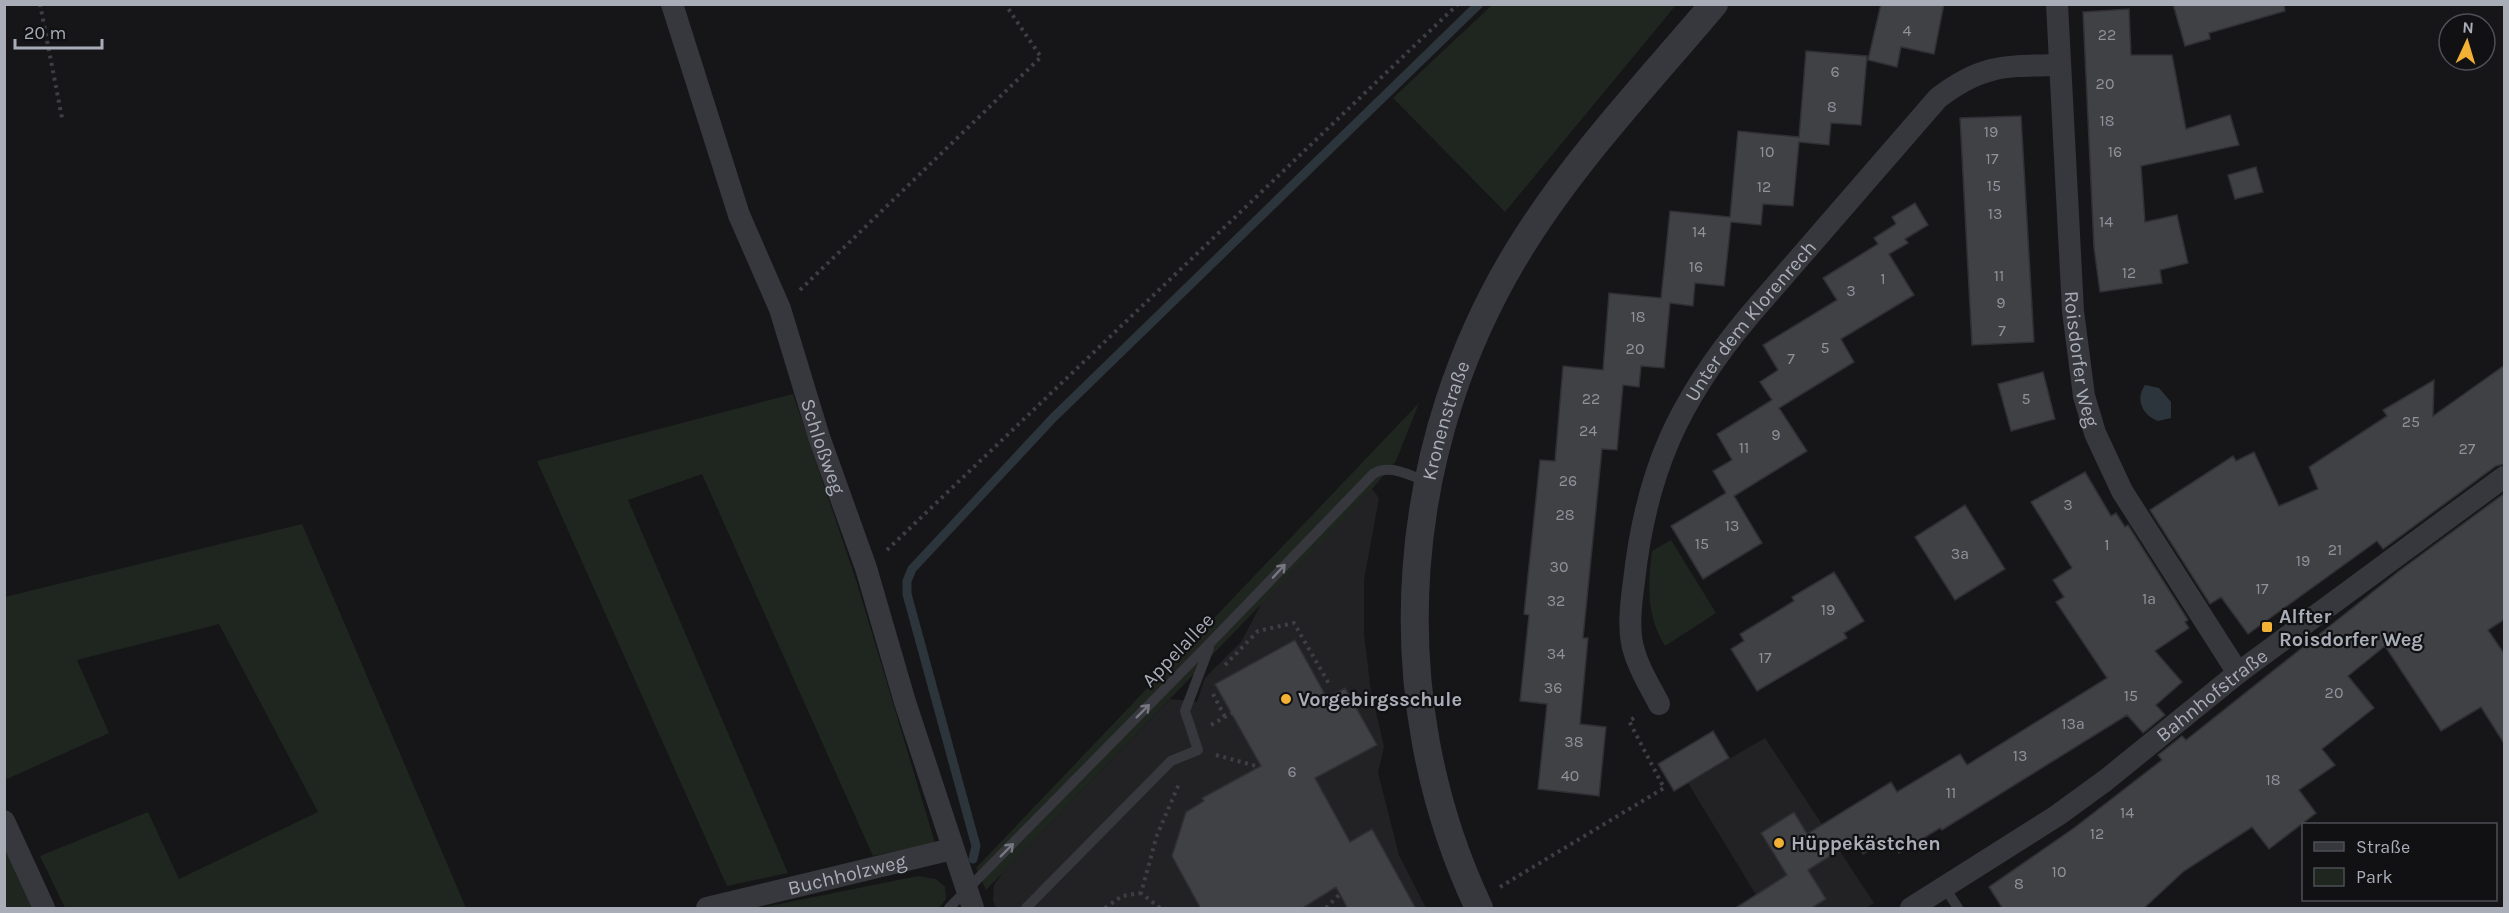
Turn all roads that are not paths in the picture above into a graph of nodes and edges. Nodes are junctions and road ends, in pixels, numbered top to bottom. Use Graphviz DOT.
graph roads {
  1 [pos="672,4"];
  2 [pos="1714,4"];
  3 [pos="2057,4"];
  4 [pos="2059,65"];
  5 [pos="2505,477"];
  6 [pos="1427,481"];
  7 [pos="1210,643"];
  8 [pos="2238,674"];
  9 [pos="1659,704"];
  10 [pos="4,821"];
  11 [pos="952,849"];
  12 [pos="1945,888"];
  13 [pos="969,900"];
  14 [pos="1477,905"];
  15 [pos="44,909"];
  16 [pos="707,909"];
  17 [pos="949,909"];
  18 [pos="1026,909"];
  19 [pos="1911,909"];
  20 [pos="1958,909"];
  1 -- 11 [label="street, Schloßweg"];
  2 -- 6 [label="street, Kronenstraße"];
  3 -- 4 [label="street, Roisdorfer Weg"];
  4 -- 8 [label="street, Roisdorfer Weg"];
  4 -- 9 [label="street, Unter dem Klorenrech"];
  5 -- 8 [label="street, Bahnhofstraße"];
  7 -- 6 [label="lane, Appelallee, one-way"];
  6 -- 14 [label="street, Kronenstraße"];
  13 -- 7 [label="lane, Appelallee, one-way"];
  7 -- 18 [label="lane"];
  8 -- 12 [label="street, Bahnhofstraße"];
  10 -- 15 [label="street"];
  11 -- 13 [label="street, Schloßweg"];
  11 -- 16 [label="street, Buchholzweg"];
  12 -- 19 [label="street, Bahnhofstraße"];
  12 -- 20 [label="lane"];
  13 -- 17 [label="lane"];
}
